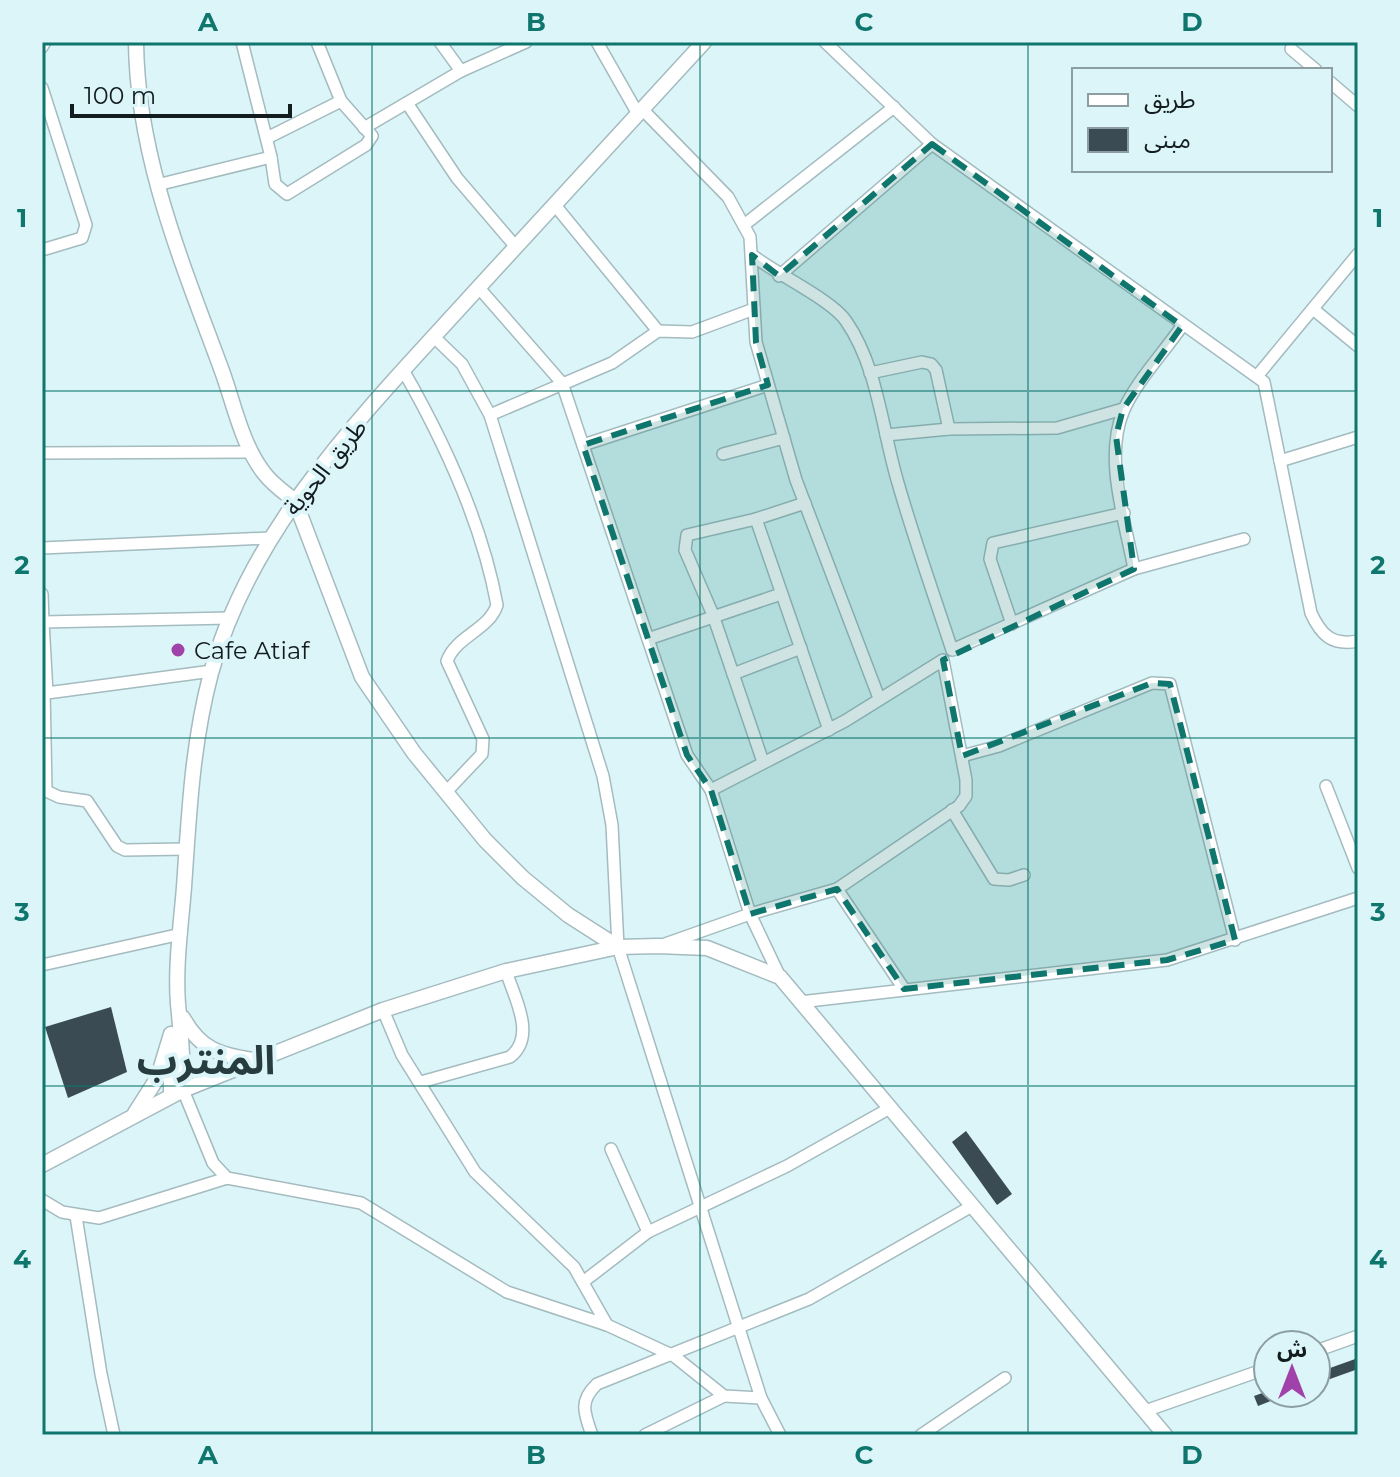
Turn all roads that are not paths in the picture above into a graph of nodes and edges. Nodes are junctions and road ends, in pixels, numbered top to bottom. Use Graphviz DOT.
graph roads {
  1 [pos="242,42"];
  2 [pos="317,42"];
  3 [pos="440,42"];
  4 [pos="526,42"];
  5 [pos="597,42"];
  6 [pos="704,42"];
  7 [pos="825,42"];
  8 [pos="135,43"];
  9 [pos="1291,49"];
  10 [pos="1314,68"];
  11 [pos="461,71"];
  12 [pos="1332,84"];
  13 [pos="42,88"];
  14 [pos="341,101"];
  15 [pos="407,103"];
  16 [pos="1358,106"];
  17 [pos="894,107"];
  18 [pos="640,111"];
  19 [pos="364,128"];
  20 [pos="267,138"];
  21 [pos="932,144"];
  22 [pos="271,157"];
  23 [pos="157,185"];
  24 [pos="554,204"];
  25 [pos="744,225"];
  26 [pos="516,247"];
  27 [pos="42,250"];
  28 [pos="1358,254"];
  29 [pos="752,255"];
  30 [pos="779,276"];
  31 [pos="479,288"];
  32 [pos="754,309"];
  33 [pos="1313,309"];
  34 [pos="1182,326"];
  35 [pos="658,331"];
  36 [pos="434,337"];
  37 [pos="1358,346"];
  38 [pos="403,370"];
  39 [pos="870,373"];
  40 [pos="1258,375"];
  41 [pos="562,383"];
  42 [pos="768,385"];
  43 [pos="1123,409"];
  44 [pos="490,415"];
  45 [pos="949,429"];
  46 [pos="886,435"];
  47 [pos="1358,437"];
  48 [pos="784,438"];
  49 [pos="583,445"];
  50 [pos="252,452"];
  51 [pos="42,453"];
  52 [pos="723,454"];
  53 [pos="1280,461"];
  54 [pos="295,501"];
  55 [pos="805,503"];
  56 [pos="1124,513"];
  57 [pos="756,519"];
  58 [pos="270,538"];
  59 [pos="1244,539"];
  60 [pos="42,548"];
  61 [pos="1134,569"];
  62 [pos="42,594"];
  63 [pos="781,594"];
  64 [pos="42,603"];
  65 [pos="713,615"];
  66 [pos="229,618"];
  67 [pos="43,622"];
  68 [pos="1012,624"];
  69 [pos="648,639"];
  70 [pos="1358,641"];
  71 [pos="801,648"];
  72 [pos="952,650"];
  73 [pos="943,660"];
  74 [pos="212,671"];
  75 [pos="733,674"];
  76 [pos="44,689"];
  77 [pos="879,698"];
  78 [pos="829,730"];
  79 [pos="962,756"];
  80 [pos="763,762"];
  81 [pos="1326,786"];
  82 [pos="44,790"];
  83 [pos="711,790"];
  84 [pos="446,792"];
  85 [pos="952,810"];
  86 [pos="187,849"];
  87 [pos="1358,868"];
  88 [pos="1024,875"];
  89 [pos="837,889"];
  90 [pos="1358,898"];
  91 [pos="750,914"];
  92 [pos="181,934"];
  93 [pos="1235,940"];
  94 [pos="658,946"];
  95 [pos="618,947"];
  96 [pos="42,965"];
  97 [pos="506,971"];
  98 [pos="780,977"];
  99 [pos="904,989"];
  100 [pos="800,1002"];
  101 [pos="180,1009"];
  102 [pos="383,1010"];
  103 [pos="171,1034"];
  104 [pos="258,1060"];
  105 [pos="421,1082"];
  106 [pos="177,1093"];
  107 [pos="890,1108"];
  108 [pos="132,1116"];
  109 [pos="611,1149"];
  110 [pos="42,1165"];
  111 [pos="227,1178"];
  112 [pos="42,1200"];
  113 [pos="701,1205"];
  114 [pos="972,1206"];
  115 [pos="76,1216"];
  116 [pos="648,1232"];
  117 [pos="583,1282"];
  118 [pos="607,1325"];
  119 [pos="740,1330"];
  120 [pos="1358,1336"];
  121 [pos="1332,1345"];
  122 [pos="674,1356"];
  123 [pos="1252,1374"];
  124 [pos="1005,1378"];
  125 [pos="724,1396"];
  126 [pos="761,1398"];
  127 [pos="1145,1411"];
  128 [pos="114,1435"];
  129 [pos="592,1435"];
  130 [pos="645,1435"];
  131 [pos="780,1435"];
  132 [pos="921,1435"];
  133 [pos="1165,1435"];
  1 -- 20 [label="street"];
  2 -- 14 [label="street"];
  3 -- 11 [label="street"];
  4 -- 11 [label="street"];
  5 -- 18 [label="street"];
  6 -- 18 [label="street, طريق الحوية"];
  7 -- 17 [label="street"];
  8 -- 23 [label="street"];
  9 -- 10 [label="street"];
  11 -- 15 [label="street"];
  12 -- 16 [label="street"];
  13 -- 27 [label="street"];
  14 -- 19 [label="street"];
  14 -- 20 [label="street"];
  15 -- 19 [label="street"];
  15 -- 26 [label="street"];
  17 -- 21 [label="street"];
  17 -- 25 [label="street"];
  18 -- 24 [label="street, طريق الحوية"];
  18 -- 25 [label="street"];
  19 -- 22 [label="street"];
  20 -- 22 [label="street"];
  21 -- 30 [label="street"];
  21 -- 34 [label="street"];
  22 -- 23 [label="street"];
  23 -- 50 [label="street"];
  24 -- 26 [label="street, طريق الحوية"];
  24 -- 35 [label="street"];
  25 -- 29 [label="street"];
  26 -- 31 [label="street, طريق الحوية"];
  28 -- 33 [label="street"];
  29 -- 30 [label="street"];
  29 -- 32 [label="street"];
  30 -- 39 [label="street"];
  31 -- 36 [label="street, طريق الحوية"];
  31 -- 41 [label="street"];
  32 -- 35 [label="street"];
  32 -- 42 [label="street"];
  33 -- 37 [label="street"];
  33 -- 40 [label="street"];
  34 -- 40 [label="street"];
  34 -- 43 [label="street"];
  35 -- 41 [label="street"];
  36 -- 38 [label="street, طريق الحوية"];
  36 -- 44 [label="street"];
  38 -- 54 [label="street, طريق الحوية"];
  38 -- 84 [label="street"];
  39 -- 45 [label="street"];
  39 -- 46 [label="street"];
  40 -- 53 [label="street"];
  41 -- 44 [label="street"];
  41 -- 49 [label="street"];
  42 -- 48 [label="street"];
  42 -- 49 [label="street"];
  43 -- 45 [label="street"];
  43 -- 56 [label="street"];
  44 -- 95 [label="street"];
  45 -- 46 [label="street"];
  46 -- 72 [label="street"];
  47 -- 53 [label="street"];
  48 -- 52 [label="street"];
  48 -- 55 [label="street"];
  49 -- 69 [label="street"];
  50 -- 51 [label="street"];
  50 -- 54 [label="street"];
  53 -- 70 [label="street"];
  54 -- 58 [label="street, طريق الحوية"];
  54 -- 84 [label="street"];
  55 -- 57 [label="street"];
  55 -- 77 [label="street"];
  56 -- 61 [label="street"];
  56 -- 68 [label="street"];
  57 -- 63 [label="street"];
  57 -- 65 [label="street"];
  58 -- 60 [label="street"];
  58 -- 66 [label="street, طريق الحوية"];
  59 -- 61 [label="street"];
  61 -- 68 [label="street"];
  62 -- 64 [label="street"];
  63 -- 65 [label="street"];
  63 -- 71 [label="street"];
  64 -- 67 [label="street"];
  65 -- 69 [label="street"];
  65 -- 75 [label="street"];
  66 -- 67 [label="street"];
  66 -- 74 [label="street, طريق الحوية"];
  67 -- 76 [label="street"];
  68 -- 72 [label="street"];
  69 -- 83 [label="street"];
  71 -- 75 [label="street"];
  71 -- 78 [label="street"];
  72 -- 73 [label="street"];
  73 -- 77 [label="street"];
  73 -- 79 [label="street"];
  74 -- 76 [label="street"];
  74 -- 86 [label="street, طريق الحوية"];
  75 -- 80 [label="street"];
  76 -- 82 [label="street"];
  77 -- 78 [label="street"];
  78 -- 80 [label="street"];
  79 -- 85 [label="street"];
  79 -- 93 [label="street"];
  80 -- 83 [label="street"];
  81 -- 87 [label="street"];
  82 -- 86 [label="street"];
  83 -- 91 [label="street"];
  84 -- 95 [label="street"];
  85 -- 88 [label="street"];
  85 -- 89 [label="street"];
  86 -- 92 [label="street, طريق الحوية"];
  89 -- 91 [label="street"];
  89 -- 99 [label="street"];
  90 -- 93 [label="street"];
  91 -- 94 [label="street"];
  91 -- 98 [label="street"];
  92 -- 96 [label="street"];
  92 -- 101 [label="street, طريق الحوية"];
  93 -- 99 [label="street"];
  94 -- 95 [label="street"];
  94 -- 98 [label="street"];
  95 -- 97 [label="street"];
  95 -- 113 [label="street"];
  97 -- 102 [label="street"];
  97 -- 105 [label="street"];
  98 -- 100 [label="street"];
  99 -- 100 [label="street"];
  100 -- 107 [label="street"];
  101 -- 103 [label="street, طريق الحوية"];
  101 -- 104 [label="street"];
  101 -- 106 [label="street, طريق الحوية"];
  102 -- 104 [label="street"];
  102 -- 105 [label="street"];
  103 -- 106 [label="street, طريق الحوية"];
  103 -- 108 [label="street"];
  104 -- 106 [label="street"];
  105 -- 117 [label="street"];
  106 -- 108 [label="street"];
  106 -- 111 [label="street"];
  107 -- 113 [label="street"];
  107 -- 114 [label="street"];
  108 -- 110 [label="street"];
  109 -- 116 [label="street"];
  111 -- 115 [label="street"];
  111 -- 118 [label="street"];
  112 -- 115 [label="street"];
  113 -- 116 [label="street"];
  113 -- 119 [label="street"];
  114 -- 119 [label="street"];
  114 -- 127 [label="street"];
  115 -- 128 [label="street"];
  116 -- 117 [label="street"];
  117 -- 118 [label="street"];
  118 -- 122 [label="street"];
  119 -- 122 [label="street"];
  119 -- 126 [label="street"];
  120 -- 121 [label="street"];
  122 -- 125 [label="street"];
  122 -- 129 [label="street"];
  123 -- 127 [label="street"];
  124 -- 132 [label="street"];
  125 -- 126 [label="street"];
  125 -- 130 [label="street"];
  126 -- 131 [label="street"];
  127 -- 133 [label="street"];
}
